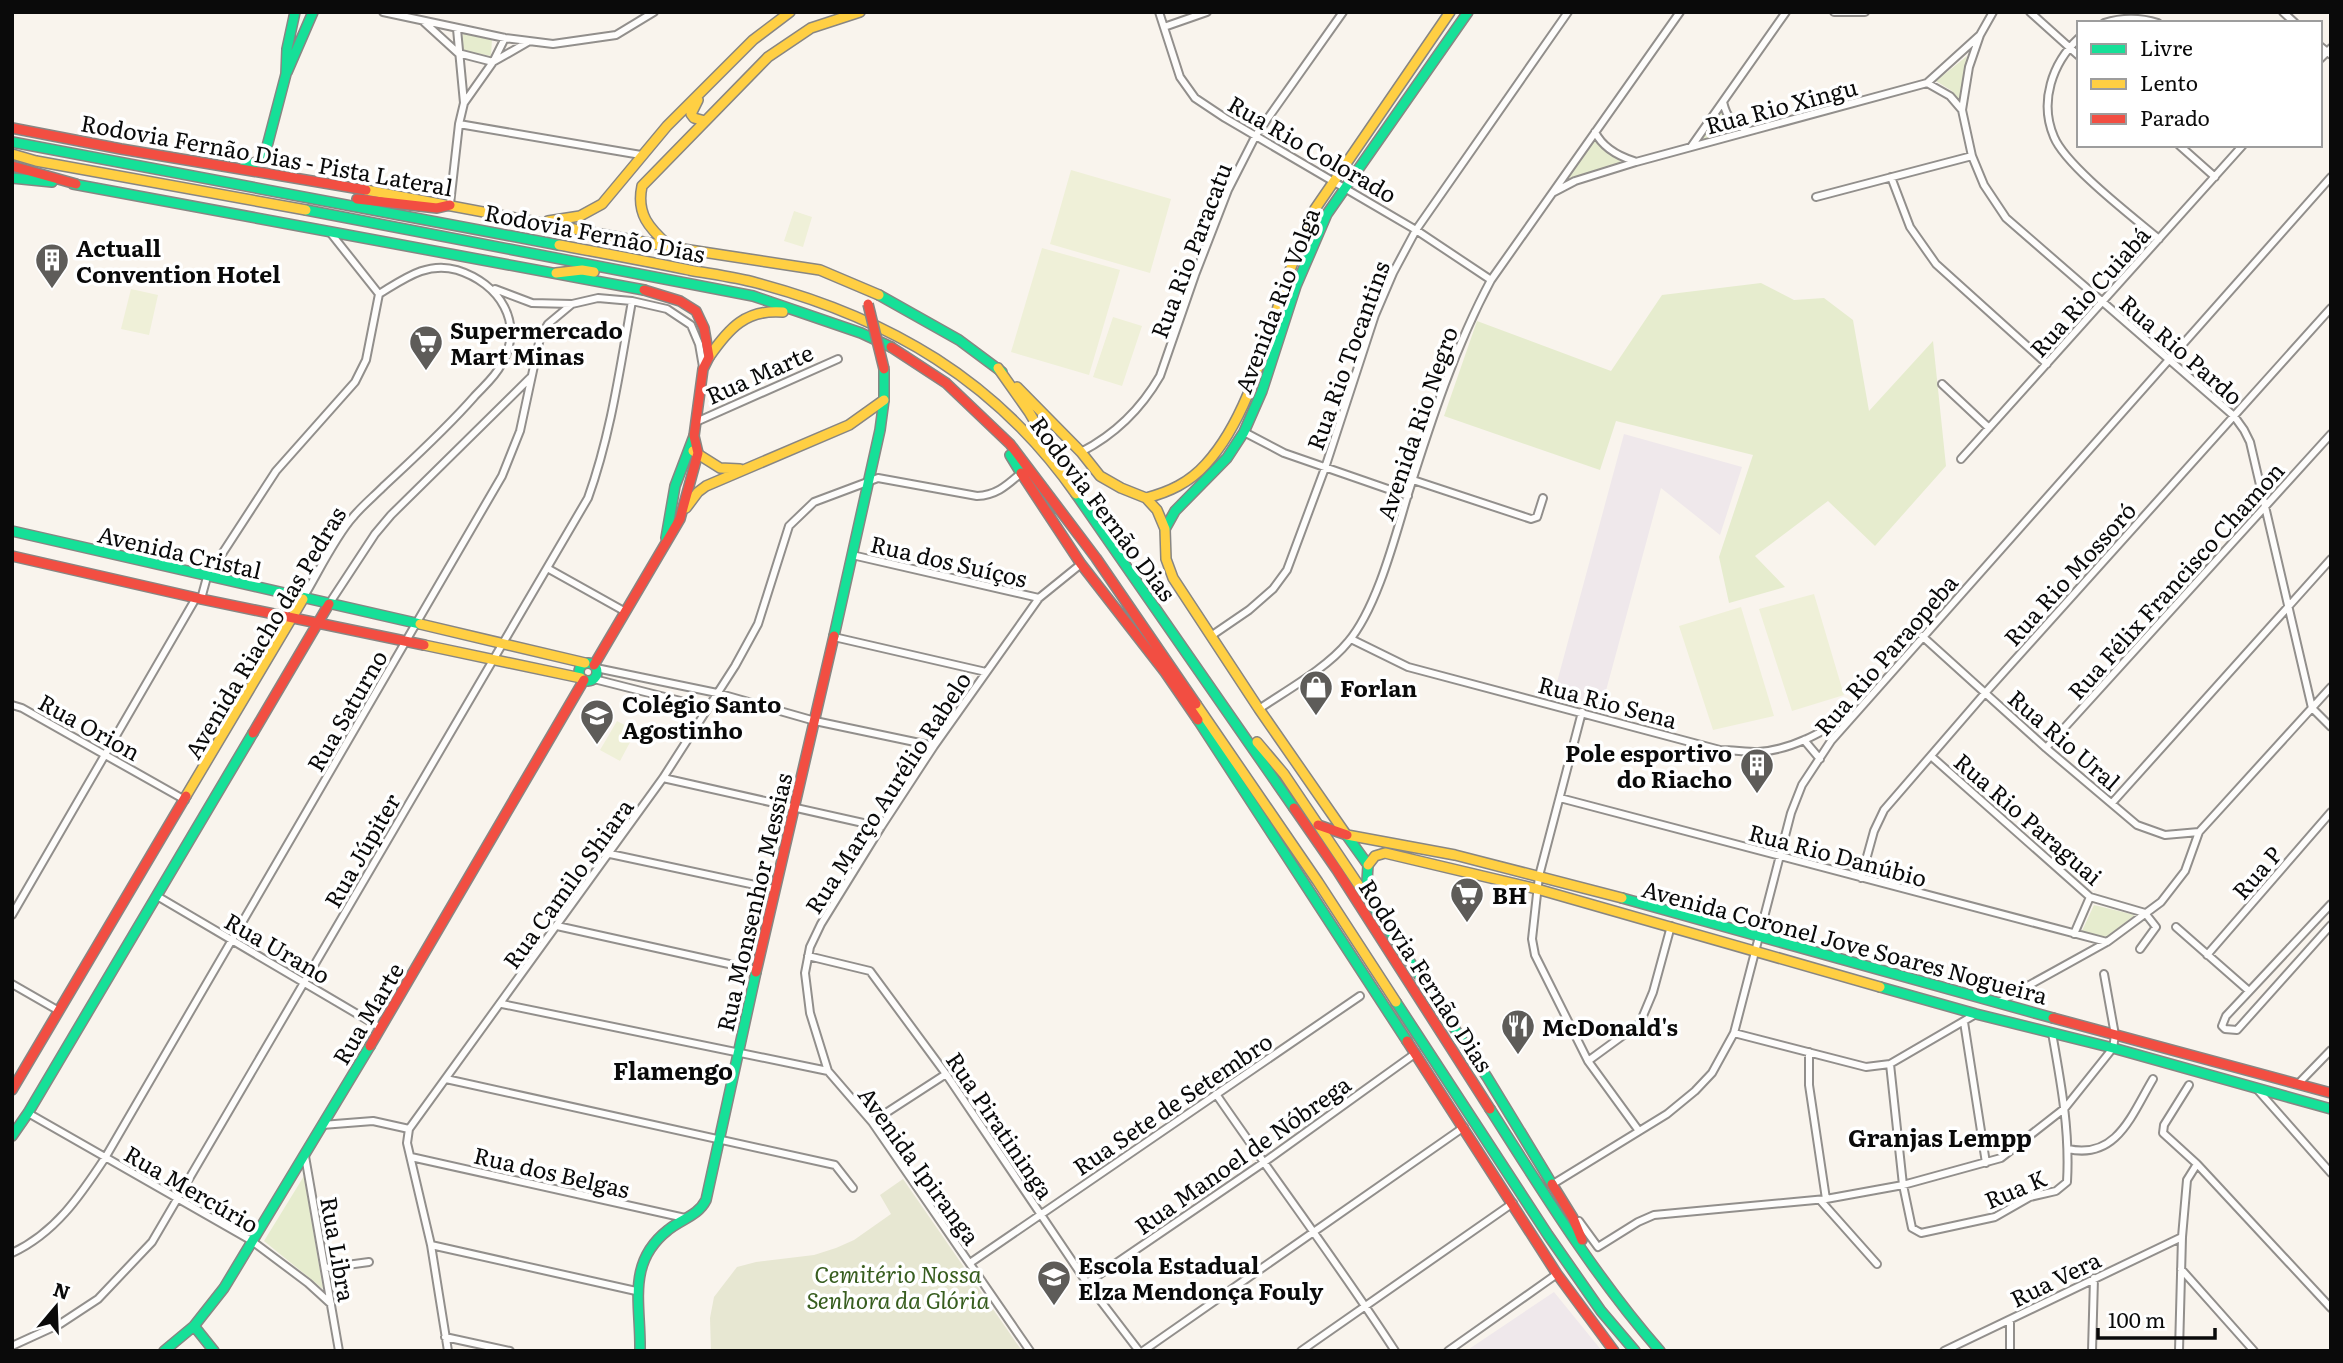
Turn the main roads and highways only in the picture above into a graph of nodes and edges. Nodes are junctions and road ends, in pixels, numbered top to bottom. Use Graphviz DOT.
graph roads {
  1 [pos="295,12"];
  2 [pos="313,12"];
  3 [pos="790,12"];
  4 [pos="860,12"];
  5 [pos="1450,12"];
  6 [pos="1468,12"];
  7 [pos="289,37"];
  8 [pos="302,42"];
  9 [pos="286,74"];
  10 [pos="709,84"];
  11 [pos="705,121"];
  12 [pos="15,128"];
  13 [pos="12,142"];
  14 [pos="12,154"];
  15 [pos="12,166"];
  16 [pos="241,168"];
  17 [pos="12,178"];
  18 [pos="76,184"];
  19 [pos="322,200"];
  20 [pos="450,205"];
  21 [pos="540,223"];
  22 [pos="670,247"];
  23 [pos="556,273"];
  24 [pos="671,280"];
  25 [pos="845,280"];
  26 [pos="861,333"];
  27 [pos="709,357"];
  28 [pos="998,368"];
  29 [pos="884,400"];
  30 [pos="989,422"];
  31 [pos="694,436"];
  32 [pos="687,449"];
  33 [pos="698,453"];
  34 [pos="748,468"];
  35 [pos="1070,486"];
  36 [pos="1146,498"];
  37 [pos="680,519"];
  38 [pos="1165,529"];
  39 [pos="12,531"];
  40 [pos="666,539"];
  41 [pos="12,556"];
  42 [pos="303,599"];
  43 [pos="330,604"];
  44 [pos="291,617"];
  45 [pos="318,624"];
  46 [pos="589,672"];
  47 [pos="1219,700"];
  48 [pos="1318,825"];
  49 [pos="1347,835"];
  50 [pos="1422,848"];
  51 [pos="1418,860"];
  52 [pos="1368,866"];
  53 [pos="1586,889"];
  54 [pos="1582,901"];
  55 [pos="1370,902"];
  56 [pos="12,1090"];
  57 [pos="2331,1093"];
  58 [pos="2331,1109"];
  59 [pos="12,1136"];
  60 [pos="1591,1259"];
  61 [pos="194,1326"];
  62 [pos="164,1351"];
  63 [pos="214,1351"];
  64 [pos="640,1351"];
  65 [pos="1614,1351"];
  66 [pos="1635,1351"];
  67 [pos="1660,1351"];
  1 -- 7 [label="main road"];
  2 -- 8 [label="main road"];
  3 -- 10 [label="main road"];
  4 -- 11 [label="main road"];
  5 -- 36 [label="main road, Avenida Rio Volga"];
  6 -- 38 [label="main road, Avenida Rio Volga"];
  7 -- 8 [label="main road"];
  7 -- 9 [label="main road"];
  8 -- 9 [label="main road"];
  9 -- 16 [label="main road"];
  10 -- 11 [label="main road"];
  10 -- 21 [label="main road"];
  11 -- 22 [label="main road"];
  12 -- 16 [label="main road, Rodovia Fernão Dias - Pista Lateral"];
  13 -- 19 [label="main road, Rodovia Fernão Dias"];
  14 -- 24 [label="main road, Rodovia Fernão Dias"];
  15 -- 18 [label="main road"];
  16 -- 20 [label="main road, Rodovia Fernão Dias - Pista Lateral"];
  17 -- 18 [label="main road"];
  18 -- 23 [label="main road"];
  19 -- 20 [label="main road"];
  19 -- 35 [label="main road, Rodovia Fernão Dias"];
  20 -- 21 [label="main road, Rodovia Fernão Dias - Pista Lateral"];
  21 -- 22 [label="main road, Rodovia Fernão Dias - Pista Lateral"];
  22 -- 25 [label="main road, Rodovia Fernão Dias - Pista Lateral"];
  23 -- 24 [label="main road"];
  23 -- 27 [label="main road"];
  24 -- 26 [label="main road, Rodovia Fernão Dias"];
  25 -- 28 [label="main road, Rodovia Fernão Dias"];
  25 -- 29 [label="main road, Rua Monsenhor Messias, bridge"];
  26 -- 27 [label="main road, Rua Marte"];
  26 -- 30 [label="main road, Rodovia Fernão Dias"];
  27 -- 31 [label="main road, Rua Marte"];
  28 -- 35 [label="main road"];
  28 -- 36 [label="main road, Rodovia Fernão Dias"];
  29 -- 34 [label="main road"];
  29 -- 64 [label="main road, Rua Monsenhor Messias"];
  30 -- 65 [label="main road"];
  30 -- 66 [label="main road, Rodovia Fernão Dias"];
  31 -- 32 [label="main road, Rua Marte"];
  31 -- 33 [label="main road, Rua Marte"];
  32 -- 33 [label="main road"];
  32 -- 40 [label="main road, Rua Marte"];
  33 -- 34 [label="main road"];
  33 -- 37 [label="main road, Rua Marte"];
  34 -- 37 [label="main road"];
  35 -- 47 [label="main road, Rodovia Fernão Dias"];
  36 -- 38 [label="main road, Rodovia Fernão Dias"];
  37 -- 40 [label="main road, Rua Marte"];
  38 -- 49 [label="main road, Rodovia Fernão Dias"];
  39 -- 42 [label="main road, Avenida Cristal"];
  40 -- 46 [label="main road, Rua Marte"];
  41 -- 44 [label="main road, Avenida Cristal"];
  42 -- 43 [label="main road, Avenida Cristal"];
  42 -- 44 [label="main road, Avenida Riacho das Pedras"];
  43 -- 45 [label="main road, Avenida Riacho das Pedras"];
  43 -- 46 [label="main road, Avenida Cristal"];
  44 -- 45 [label="main road, Avenida Cristal"];
  44 -- 56 [label="main road, Avenida Riacho das Pedras"];
  45 -- 46 [label="main road, Avenida Cristal"];
  45 -- 59 [label="main road, Avenida Riacho das Pedras"];
  46 -- 61 [label="main road, Rua Marte"];
  47 -- 48 [label="main road"];
  47 -- 60 [label="main road, Rodovia Fernão Dias"];
  48 -- 49 [label="main road, Avenida Coronel Jove Soares Nogueira"];
  48 -- 55 [label="main road"];
  49 -- 50 [label="main road, Avenida Coronel Jove Soares Nogueira"];
  49 -- 52 [label="main road, Rodovia Fernão Dias"];
  50 -- 51 [label="main road"];
  50 -- 53 [label="main road, Avenida Coronel Jove Soares Nogueira"];
  51 -- 52 [label="main road, Avenida Coronel Jove Soares Nogueira"];
  51 -- 54 [label="main road, Avenida Coronel Jove Soares Nogueira"];
  52 -- 55 [label="main road, Rodovia Fernão Dias"];
  53 -- 54 [label="main road"];
  53 -- 57 [label="main road, Avenida Coronel Jove Soares Nogueira"];
  54 -- 58 [label="main road, Avenida Coronel Jove Soares Nogueira"];
  55 -- 60 [label="main road, Rodovia Fernão Dias"];
  60 -- 67 [label="main road, Rodovia Fernão Dias"];
  61 -- 62 [label="main road, Rua Marte"];
  61 -- 63 [label="main road"];
}
